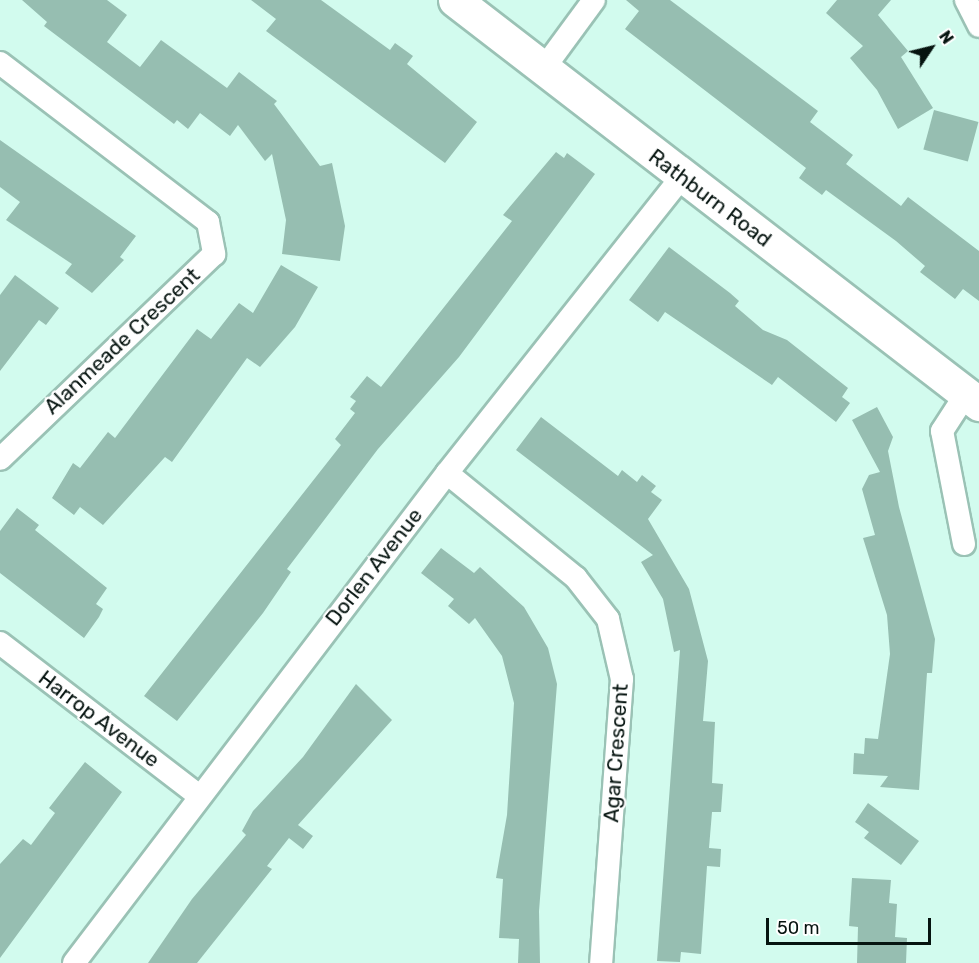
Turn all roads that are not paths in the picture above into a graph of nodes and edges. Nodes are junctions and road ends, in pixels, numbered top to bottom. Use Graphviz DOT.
graph roads {
  1 [pos="455,0"];
  2 [pos="594,0"];
  3 [pos="966,0"];
  4 [pos="979,26"];
  5 [pos="0,63"];
  6 [pos="544,68"];
  7 [pos="682,177"];
  8 [pos="972,399"];
  9 [pos="0,459"];
  10 [pos="447,473"];
  11 [pos="964,544"];
  12 [pos="0,643"];
  13 [pos="198,795"];
  14 [pos="74,963"];
  15 [pos="601,963"];
  1 -- 6 [label="street, Rathburn Road"];
  2 -- 6 [label="street"];
  3 -- 4 [label="street"];
  5 -- 9 [label="street, Alanmeade Crescent"];
  6 -- 7 [label="street, Rathburn Road"];
  7 -- 8 [label="street, Rathburn Road"];
  7 -- 10 [label="street, Dorlen Avenue"];
  8 -- 11 [label="street, Rathburn Road"];
  10 -- 13 [label="street, Dorlen Avenue"];
  10 -- 15 [label="street, Agar Crescent"];
  12 -- 13 [label="street, Harrop Avenue"];
  13 -- 14 [label="street, Dorlen Avenue"];
}
